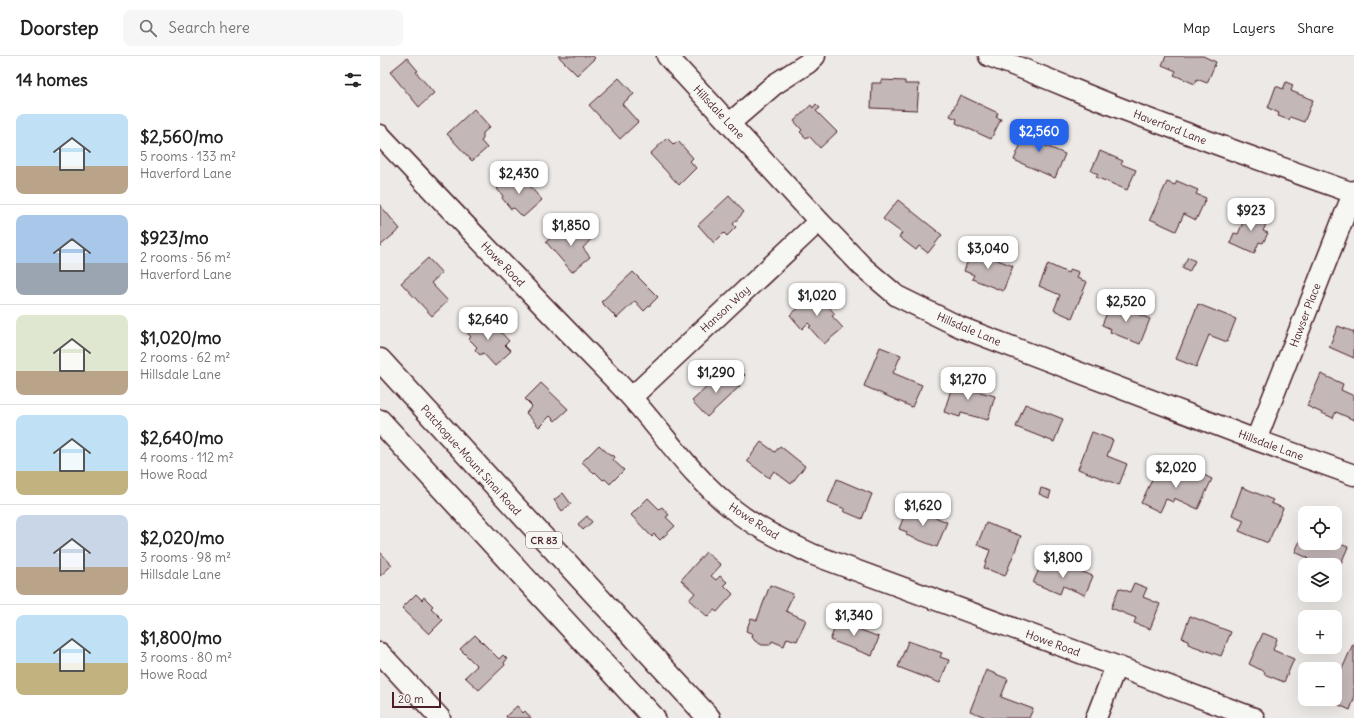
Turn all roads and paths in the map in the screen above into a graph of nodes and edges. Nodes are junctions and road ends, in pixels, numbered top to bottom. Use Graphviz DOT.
graph roads {
  1 [pos="667,56"];
  2 [pos="815,56"];
  3 [pos="988,56"];
  4 [pos="730,123"];
  5 [pos="380,135"];
  6 [pos="1354,192"];
  7 [pos="819,221"];
  8 [pos="380,360"];
  9 [pos="632,398"];
  10 [pos="380,421"];
  11 [pos="1256,440"];
  12 [pos="1354,475"];
  13 [pos="380,653"];
  14 [pos="1116,666"];
  15 [pos="439,718"];
  16 [pos="654,718"];
  17 [pos="710,718"];
  18 [pos="1096,718"];
  19 [pos="1254,718"];
  1 -- 4 [label="street, Hillsdale Lane"];
  2 -- 4 [label="street"];
  3 -- 6 [label="street, Haverford Lane"];
  4 -- 7 [label="street, Hillsdale Lane"];
  5 -- 9 [label="street, Howe Road"];
  6 -- 11 [label="street, Hawser Place"];
  7 -- 9 [label="street, Hanson Way"];
  7 -- 11 [label="street, Hillsdale Lane"];
  8 -- 17 [label="highway, Patchogue-Mount Sinai Road / CR 83"];
  9 -- 14 [label="street, Howe Road"];
  10 -- 16 [label="highway"];
  11 -- 12 [label="street, Hillsdale Lane"];
  13 -- 15 [label="street"];
  14 -- 18 [label="street"];
  14 -- 19 [label="street, Howe Road"];
}
